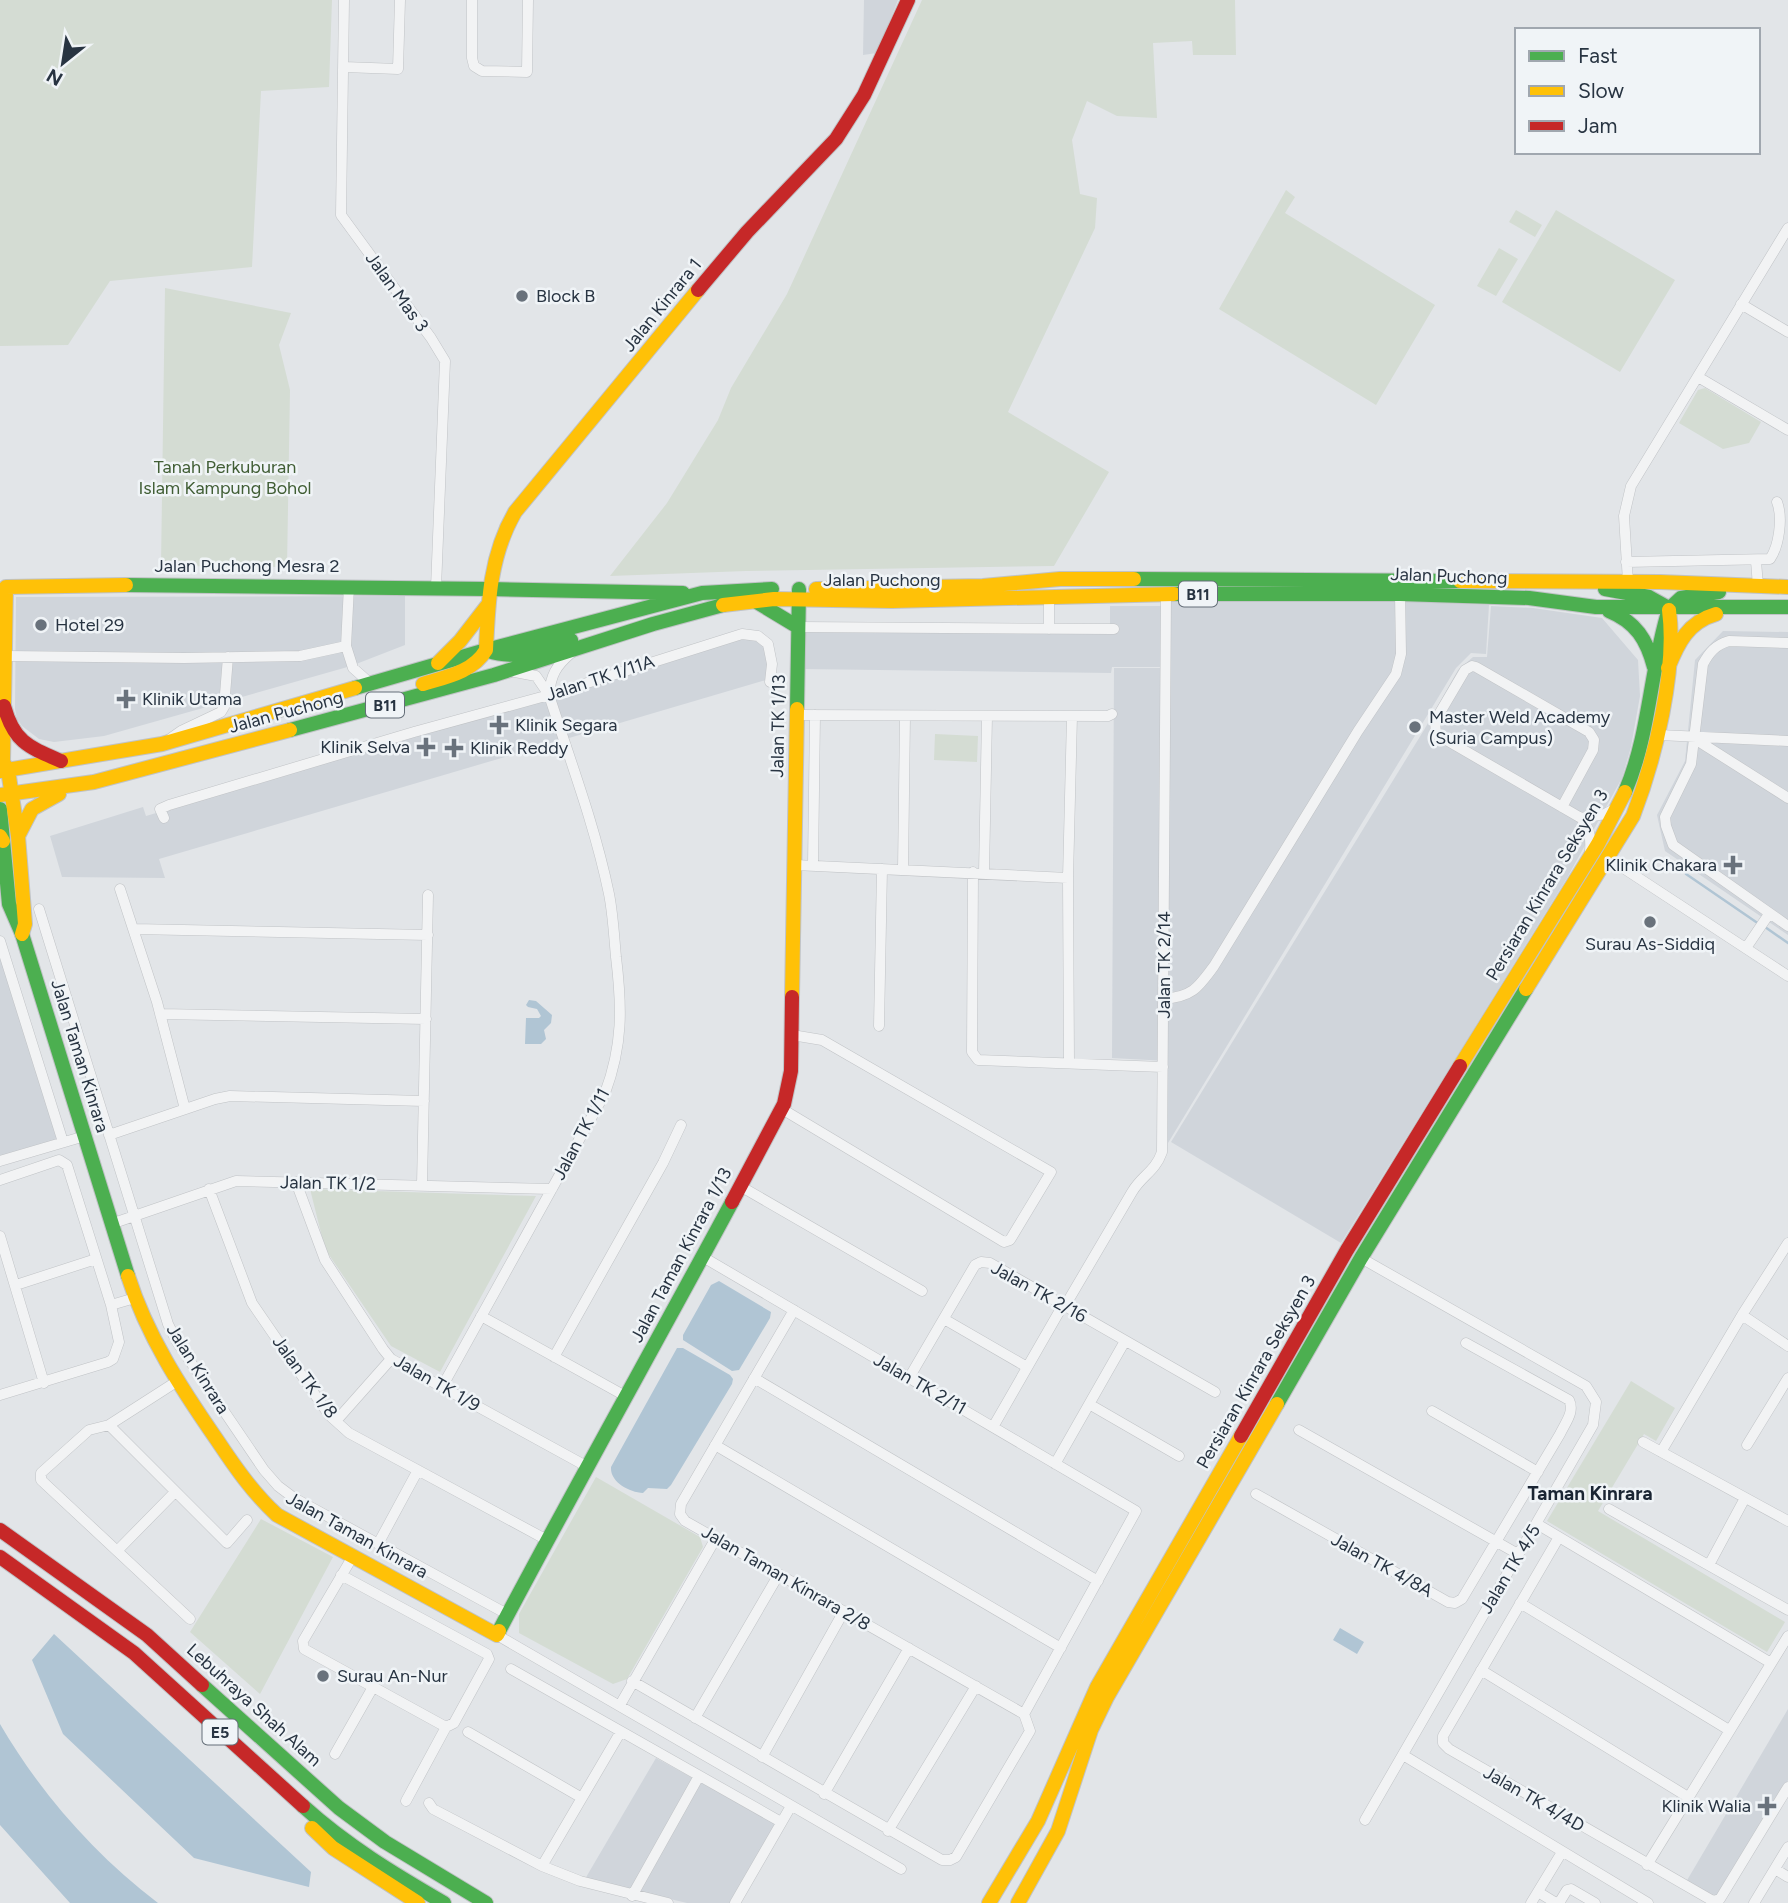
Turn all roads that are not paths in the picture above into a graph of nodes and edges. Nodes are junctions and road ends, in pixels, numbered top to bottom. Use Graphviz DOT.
graph roads {
  1 [pos="344,0"];
  2 [pos="400,0"];
  3 [pos="472,0"];
  4 [pos="528,0"];
  5 [pos="908,0"];
  6 [pos="344,67"];
  7 [pos="1788,228"];
  8 [pos="1741,304"];
  9 [pos="1788,332"];
  10 [pos="1698,377"];
  11 [pos="1788,430"];
  12 [pos="1777,502"];
  13 [pos="1756,561"];
  14 [pos="1626,562"];
  15 [pos="1588,582"];
  16 [pos="1628,582"];
  17 [pos="349,586"];
  18 [pos="1753,586"];
  19 [pos="6,587"];
  20 [pos="1788,587"];
  21 [pos="436,588"];
  22 [pos="489,589"];
  23 [pos="702,593"];
  24 [pos="799,594"];
  25 [pos="1166,594"];
  26 [pos="1400,594"];
  27 [pos="1049,596"];
  28 [pos="755,601"];
  29 [pos="487,606"];
  30 [pos="719,606"];
  31 [pos="1597,607"];
  32 [pos="1788,607"];
  33 [pos="1739,608"];
  34 [pos="1669,609"];
  35 [pos="798,628"];
  36 [pos="1049,629"];
  37 [pos="1114,629"];
  38 [pos="1788,643"];
  39 [pos="346,646"];
  40 [pos="486,650"];
  41 [pos="576,650"];
  42 [pos="6,656"];
  43 [pos="228,657"];
  44 [pos="437,664"];
  45 [pos="1661,668"];
  46 [pos="507,671"];
  47 [pos="770,682"];
  48 [pos="371,684"];
  49 [pos="549,695"];
  50 [pos="375,708"];
  51 [pos="2,712"];
  52 [pos="1112,714"];
  53 [pos="797,715"];
  54 [pos="815,715"];
  55 [pos="905,716"];
  56 [pos="987,716"];
  57 [pos="1072,716"];
  58 [pos="1659,735"];
  59 [pos="1695,738"];
  60 [pos="1788,741"];
  61 [pos="162,744"];
  62 [pos="62,762"];
  63 [pos="3,768"];
  64 [pos="94,782"];
  65 [pos="6,795"];
  66 [pos="1788,798"];
  67 [pos="1619,806"];
  68 [pos="1562,807"];
  69 [pos="0,809"];
  70 [pos="164,818"];
  71 [pos="1581,818"];
  72 [pos="18,836"];
  73 [pos="1601,837"];
  74 [pos="2,839"];
  75 [pos="1608,858"];
  76 [pos="1588,860"];
  77 [pos="795,865"];
  78 [pos="813,865"];
  79 [pos="882,869"];
  80 [pos="903,870"];
  81 [pos="978,873"];
  82 [pos="1068,878"];
  83 [pos="120,889"];
  84 [pos="428,895"];
  85 [pos="11,904"];
  86 [pos="39,909"];
  87 [pos="1767,917"];
  88 [pos="1788,926"];
  89 [pos="134,929"];
  90 [pos="428,936"];
  91 [pos="0,941"];
  92 [pos="1749,944"];
  93 [pos="1788,976"];
  94 [pos="1163,999"];
  95 [pos="160,1014"];
  96 [pos="426,1019"];
  97 [pos="879,1026"];
  98 [pos="792,1035"];
  99 [pos="1069,1063"];
  100 [pos="1163,1067"];
  101 [pos="424,1101"];
  102 [pos="185,1109"];
  103 [pos="782,1109"];
  104 [pos="681,1125"];
  105 [pos="109,1135"];
  106 [pos="85,1136"];
  107 [pos="63,1142"];
  108 [pos="0,1161"];
  109 [pos="0,1180"];
  110 [pos="296,1182"];
  111 [pos="422,1185"];
  112 [pos="740,1186"];
  113 [pos="209,1189"];
  114 [pos="552,1189"];
  115 [pos="1377,1206"];
  116 [pos="134,1216"];
  117 [pos="111,1224"];
  118 [pos="0,1236"];
  119 [pos="1788,1243"];
  120 [pos="703,1257"];
  121 [pos="1784,1257"];
  122 [pos="1361,1258"];
  123 [pos="96,1259"];
  124 [pos="16,1285"];
  125 [pos="922,1291"];
  126 [pos="135,1298"];
  127 [pos="111,1305"];
  128 [pos="1064,1306"];
  129 [pos="794,1310"];
  130 [pos="1742,1315"];
  131 [pos="481,1316"];
  132 [pos="1310,1316"];
  133 [pos="944,1319"];
  134 [pos="1125,1341"];
  135 [pos="1466,1343"];
  136 [pos="1788,1346"];
  137 [pos="554,1357"];
  138 [pos="391,1359"];
  139 [pos="1027,1367"];
  140 [pos="754,1378"];
  141 [pos="909,1378"];
  142 [pos="1788,1378"];
  143 [pos="176,1382"];
  144 [pos="44,1383"];
  145 [pos="442,1387"];
  146 [pos="1215,1392"];
  147 [pos="0,1395"];
  148 [pos="627,1397"];
  149 [pos="1089,1404"];
  150 [pos="1432,1411"];
  151 [pos="336,1422"];
  152 [pos="109,1425"];
  153 [pos="993,1427"];
  154 [pos="1299,1430"];
  155 [pos="1643,1441"];
  156 [pos="715,1445"];
  157 [pos="1747,1445"];
  158 [pos="1661,1452"];
  159 [pos="1178,1456"];
  160 [pos="1055,1464"];
  161 [pos="586,1466"];
  162 [pos="418,1470"];
  163 [pos="1538,1472"];
  164 [pos="175,1492"];
  165 [pos="1256,1494"];
  166 [pos="1745,1498"];
  167 [pos="1609,1509"];
  168 [pos="1787,1519"];
  169 [pos="247,1520"];
  170 [pos="1537,1524"];
  171 [pos="0,1530"];
  172 [pos="1559,1537"];
  173 [pos="716,1538"];
  174 [pos="547,1540"];
  175 [pos="1497,1542"];
  176 [pos="378,1544"];
  177 [pos="118,1550"];
  178 [pos="1518,1555"];
  179 [pos="353,1556"];
  180 [pos="0,1557"];
  181 [pos="1709,1565"];
  182 [pos="779,1574"];
  183 [pos="341,1576"];
  184 [pos="1098,1581"];
  185 [pos="1520,1603"];
  186 [pos="1788,1610"];
  187 [pos="844,1611"];
  188 [pos="507,1614"];
  189 [pos="190,1619"];
  190 [pos="498,1636"];
  191 [pos="1788,1636"];
  192 [pos="909,1648"];
  193 [pos="1061,1648"];
  194 [pos="1772,1663"];
  195 [pos="511,1669"];
  196 [pos="1480,1670"];
  197 [pos="632,1681"];
  198 [pos="976,1686"];
  199 [pos="373,1687"];
  200 [pos="620,1705"];
  201 [pos="1024,1714"];
  202 [pos="695,1718"];
  203 [pos="446,1727"];
  204 [pos="1730,1730"];
  205 [pos="468,1732"];
  206 [pos="620,1732"];
  207 [pos="335,1754"];
  208 [pos="1403,1755"];
  209 [pos="762,1757"];
  210 [pos="699,1776"];
  211 [pos="277,1784"];
  212 [pos="1788,1787"];
  213 [pos="824,1794"];
  214 [pos="1688,1797"];
  215 [pos="582,1798"];
  216 [pos="406,1801"];
  217 [pos="429,1803"];
  218 [pos="791,1805"];
  219 [pos="1365,1820"];
  220 [pos="781,1822"];
  221 [pos="888,1830"];
  222 [pos="1788,1847"];
  223 [pos="1562,1852"];
  224 [pos="1647,1865"];
  225 [pos="542,1866"];
  226 [pos="901,1869"];
  227 [pos="1775,1869"];
  228 [pos="1788,1877"];
  229 [pos="1538,1892"];
  230 [pos="632,1896"];
  231 [pos="482,1901"];
  232 [pos="418,1903"];
  233 [pos="444,1903"];
  234 [pos="493,1903"];
  235 [pos="668,1903"];
  236 [pos="735,1903"];
  237 [pos="989,1903"];
  238 [pos="1018,1903"];
  239 [pos="1531,1903"];
  240 [pos="1557,1903"];
  241 [pos="1595,1903"];
  242 [pos="1648,1903"];
  243 [pos="1754,1903"];
  1 -- 6 [label="street, Jalan Mas 3"];
  2 -- 6 [label="street"];
  3 -- 4 [label="street"];
  5 -- 22 [label="main road, Jalan Kinrara 1"];
  6 -- 21 [label="street, Jalan Mas 3"];
  7 -- 8 [label="street"];
  8 -- 9 [label="street"];
  8 -- 10 [label="street"];
  10 -- 11 [label="street"];
  10 -- 14 [label="street"];
  12 -- 13 [label="street"];
  13 -- 14 [label="street"];
  13 -- 18 [label="street"];
  14 -- 16 [label="street"];
  15 -- 16 [label="main road, Jalan Puchong / B11"];
  15 -- 24 [label="main road, Jalan Puchong / B11"];
  15 -- 34 [label="main road"];
  16 -- 18 [label="main road, Jalan Puchong / B11"];
  17 -- 19 [label="main road, Jalan Puchong Mesra 2"];
  17 -- 21 [label="main road, Jalan Puchong Mesra 2"];
  17 -- 39 [label="street"];
  18 -- 20 [label="main road, Jalan Puchong / B11"];
  18 -- 34 [label="main road"];
  19 -- 42 [label="main road, Jalan Taman Kinrara"];
  21 -- 22 [label="main road, Jalan Puchong Mesra 2"];
  22 -- 23 [label="main road, Jalan Puchong Mesra 2"];
  22 -- 29 [label="main road, Jalan Kinrara 1"];
  23 -- 24 [label="main road, Jalan Puchong / B11"];
  23 -- 40 [label="main road, Jalan Puchong / B11"];
  24 -- 27 [label="main road, Jalan Puchong / B11"];
  24 -- 28 [label="main road, Jalan Puchong / B11"];
  24 -- 35 [label="main road, Jalan TK 1/13"];
  25 -- 26 [label="main road, Jalan Puchong / B11"];
  25 -- 27 [label="main road, Jalan Puchong / B11"];
  25 -- 94 [label="street, Jalan TK 2/14"];
  26 -- 31 [label="main road, Jalan Puchong / B11"];
  26 -- 94 [label="street"];
  27 -- 36 [label="street"];
  28 -- 30 [label="main road, Jalan Puchong / B11"];
  28 -- 35 [label="main road"];
  29 -- 40 [label="main road, Jalan Kinrara 1"];
  29 -- 44 [label="main road"];
  30 -- 40 [label="main road"];
  30 -- 41 [label="main road, Jalan Puchong / B11"];
  31 -- 34 [label="main road, Jalan Puchong / B11"];
  31 -- 45 [label="main road"];
  32 -- 33 [label="main road, Jalan Puchong / B11"];
  33 -- 34 [label="main road, Jalan Puchong / B11"];
  33 -- 45 [label="main road"];
  34 -- 45 [label="main road, Persiaran Kinrara Seksyen 3"];
  35 -- 36 [label="street"];
  35 -- 53 [label="main road, Jalan TK 1/13"];
  36 -- 37 [label="street"];
  38 -- 59 [label="street"];
  39 -- 43 [label="street"];
  39 -- 48 [label="street"];
  40 -- 44 [label="main road, Jalan Puchong / B11"];
  40 -- 50 [label="main road"];
  41 -- 46 [label="main road, Jalan Puchong / B11"];
  41 -- 49 [label="street"];
  42 -- 43 [label="street"];
  42 -- 51 [label="main road, Jalan Taman Kinrara"];
  43 -- 61 [label="street"];
  44 -- 48 [label="main road, Jalan Puchong / B11"];
  45 -- 58 [label="main road, Persiaran Kinrara Seksyen 3"];
  45 -- 67 [label="main road, Persiaran Kinrara Seksyen 3"];
  46 -- 49 [label="street"];
  46 -- 50 [label="main road, Jalan Puchong / B11"];
  47 -- 49 [label="street, Jalan TK 1/11A"];
  48 -- 61 [label="main road, Jalan Puchong / B11"];
  49 -- 70 [label="street, Jalan TK 1/11A"];
  49 -- 114 [label="street, Jalan TK 1/11"];
  50 -- 64 [label="main road, Jalan Puchong / B11"];
  51 -- 62 [label="main road"];
  51 -- 63 [label="main road, Jalan Taman Kinrara"];
  52 -- 57 [label="street"];
  53 -- 54 [label="street"];
  53 -- 77 [label="main road, Jalan TK 1/13"];
  54 -- 55 [label="street"];
  54 -- 78 [label="street"];
  55 -- 56 [label="street"];
  55 -- 80 [label="street"];
  56 -- 57 [label="street"];
  56 -- 81 [label="street"];
  57 -- 82 [label="street"];
  58 -- 59 [label="street"];
  58 -- 75 [label="main road, Persiaran Kinrara Seksyen 3"];
  59 -- 60 [label="street"];
  59 -- 66 [label="street"];
  59 -- 87 [label="street"];
  61 -- 62 [label="main road, Jalan Puchong / B11"];
  62 -- 63 [label="main road, Jalan Puchong / B11"];
  63 -- 65 [label="main road, Jalan Taman Kinrara"];
  64 -- 65 [label="main road, Jalan Puchong / B11"];
  64 -- 72 [label="main road"];
  65 -- 72 [label="main road, Jalan Taman Kinrara"];
  67 -- 71 [label="street"];
  67 -- 73 [label="main road, Persiaran Kinrara Seksyen 3"];
  68 -- 68 [label="street"];
  68 -- 71 [label="street"];
  69 -- 74 [label="main road, Jalan Taman Kinrara"];
  71 -- 76 [label="street"];
  72 -- 85 [label="main road, Jalan Taman Kinrara"];
  73 -- 75 [label="street"];
  73 -- 76 [label="main road, Persiaran Kinrara Seksyen 3"];
  74 -- 85 [label="main road, Jalan Taman Kinrara"];
  75 -- 76 [label="street"];
  75 -- 92 [label="street"];
  75 -- 122 [label="main road, Persiaran Kinrara Seksyen 3"];
  76 -- 115 [label="main road, Persiaran Kinrara Seksyen 3"];
  77 -- 78 [label="street"];
  77 -- 98 [label="main road, Jalan Taman Kinrara 1/13"];
  78 -- 79 [label="street"];
  79 -- 80 [label="street"];
  79 -- 97 [label="street"];
  80 -- 81 [label="street"];
  81 -- 82 [label="street"];
  81 -- 99 [label="street"];
  82 -- 99 [label="street"];
  83 -- 89 [label="street"];
  84 -- 90 [label="street"];
  85 -- 106 [label="main road, Jalan Taman Kinrara"];
  86 -- 105 [label="street, Jalan Kinrara"];
  87 -- 88 [label="street"];
  87 -- 92 [label="street"];
  89 -- 90 [label="street"];
  89 -- 95 [label="street"];
  90 -- 96 [label="street"];
  91 -- 107 [label="street"];
  92 -- 93 [label="street"];
  94 -- 100 [label="street, Jalan TK 2/14"];
  95 -- 96 [label="street"];
  95 -- 102 [label="street"];
  96 -- 101 [label="street"];
  98 -- 103 [label="main road, Jalan Taman Kinrara 1/13"];
  98 -- 103 [label="street"];
  99 -- 100 [label="street"];
  100 -- 128 [label="street, Jalan TK 2/14"];
  101 -- 102 [label="street"];
  101 -- 111 [label="street"];
  102 -- 105 [label="street"];
  103 -- 112 [label="main road, Jalan Taman Kinrara 1/13"];
  104 -- 137 [label="street"];
  105 -- 116 [label="street, Jalan Kinrara"];
  106 -- 107 [label="street"];
  106 -- 117 [label="main road, Jalan Taman Kinrara"];
  107 -- 108 [label="street"];
  109 -- 123 [label="street"];
  110 -- 111 [label="street, Jalan TK 1/2"];
  110 -- 113 [label="street, Jalan TK 1/2"];
  110 -- 138 [label="street, Jalan TK 1/9"];
  111 -- 114 [label="street, Jalan TK 1/2"];
  112 -- 120 [label="main road, Jalan Taman Kinrara 1/13"];
  112 -- 125 [label="street"];
  113 -- 116 [label="street, Jalan TK 1/2"];
  113 -- 151 [label="street, Jalan TK 1/8"];
  114 -- 131 [label="street, Jalan TK 1/11"];
  115 -- 122 [label="main road"];
  115 -- 132 [label="main road, Persiaran Kinrara Seksyen 3"];
  116 -- 117 [label="street, Jalan TK 1/2"];
  116 -- 176 [label="street, Jalan Kinrara"];
  117 -- 126 [label="main road, Jalan Taman Kinrara"];
  118 -- 124 [label="street"];
  119 -- 121 [label="street"];
  120 -- 129 [label="street, Jalan TK 2/11"];
  120 -- 148 [label="main road, Jalan Taman Kinrara 1/13"];
  121 -- 130 [label="street"];
  122 -- 132 [label="main road"];
  122 -- 170 [label="street, Jalan TK 4/5"];
  122 -- 238 [label="main road, Persiaran Kinrara Seksyen 3"];
  123 -- 124 [label="street"];
  123 -- 127 [label="street"];
  124 -- 144 [label="street"];
  126 -- 127 [label="street"];
  126 -- 143 [label="main road, Jalan Taman Kinrara"];
  127 -- 144 [label="street"];
  128 -- 133 [label="street, Jalan TK 2/16"];
  128 -- 134 [label="street, Jalan TK 2/16"];
  128 -- 139 [label="street, Jalan TK 2/14"];
  129 -- 140 [label="street, Jalan Taman Kinrara 2/8"];
  129 -- 141 [label="street, Jalan TK 2/11"];
  130 -- 136 [label="street"];
  130 -- 158 [label="street"];
  131 -- 137 [label="street"];
  131 -- 145 [label="street, Jalan TK 1/11"];
  132 -- 237 [label="main road, Persiaran Kinrara Seksyen 3"];
  133 -- 139 [label="street"];
  133 -- 141 [label="street, Jalan TK 2/16"];
  134 -- 146 [label="street, Jalan TK 2/16"];
  134 -- 149 [label="street"];
  135 -- 163 [label="street, Jalan TK 4/8A"];
  137 -- 148 [label="street"];
  138 -- 145 [label="street, Jalan TK 1/9"];
  138 -- 151 [label="street"];
  139 -- 153 [label="street, Jalan TK 2/14"];
  140 -- 156 [label="street, Jalan Taman Kinrara 2/8"];
  140 -- 184 [label="street"];
  141 -- 153 [label="street, Jalan TK 2/11"];
  142 -- 157 [label="street"];
  143 -- 152 [label="street"];
  143 -- 179 [label="main road, Jalan Taman Kinrara"];
  144 -- 147 [label="street"];
  145 -- 161 [label="street, Jalan TK 1/9"];
  148 -- 161 [label="main road, Jalan Taman Kinrara 1/13"];
  149 -- 159 [label="street"];
  149 -- 160 [label="street"];
  150 -- 163 [label="street"];
  151 -- 162 [label="street, Jalan TK 1/8"];
  152 -- 164 [label="street"];
  152 -- 177 [label="street"];
  153 -- 160 [label="street, Jalan TK 2/11"];
  154 -- 175 [label="street"];
  155 -- 158 [label="street"];
  156 -- 173 [label="street, Jalan Taman Kinrara 2/8"];
  156 -- 193 [label="street"];
  158 -- 166 [label="street"];
  160 -- 184 [label="street, Jalan TK 2/11"];
  161 -- 174 [label="main road, Jalan Taman Kinrara 1/13"];
  162 -- 174 [label="street, Jalan TK 1/8"];
  162 -- 176 [label="street"];
  163 -- 175 [label="street, Jalan TK 4/8A"];
  164 -- 169 [label="street"];
  164 -- 177 [label="street"];
  165 -- 175 [label="street, Jalan TK 4/8A"];
  166 -- 168 [label="street"];
  166 -- 181 [label="street"];
  167 -- 181 [label="street"];
  170 -- 172 [label="street"];
  170 -- 178 [label="street, Jalan TK 4/5"];
  171 -- 231 [label="main road, Lebuhraya Shah Alam / E5"];
  172 -- 185 [label="street, Jalan TK 4/4D"];
  172 -- 194 [label="street"];
  173 -- 182 [label="street, Jalan Taman Kinrara 2/8"];
  173 -- 197 [label="street"];
  174 -- 188 [label="main road, Jalan Taman Kinrara 1/13"];
  175 -- 178 [label="street"];
  176 -- 188 [label="street, Jalan Kinrara"];
  177 -- 189 [label="street"];
  178 -- 208 [label="street, Jalan TK 4/5"];
  179 -- 183 [label="street"];
  179 -- 190 [label="main road, Jalan Taman Kinrara"];
  180 -- 211 [label="main road, E5"];
  181 -- 186 [label="street"];
  182 -- 187 [label="street, Jalan Taman Kinrara 2/8"];
  182 -- 202 [label="street"];
  183 -- 199 [label="street"];
  183 -- 203 [label="street"];
  184 -- 193 [label="street"];
  185 -- 196 [label="street, Jalan TK 4/4D"];
  185 -- 204 [label="street"];
  187 -- 192 [label="street, Jalan Taman Kinrara 2/8"];
  187 -- 209 [label="street"];
  188 -- 190 [label="main road, Jalan Taman Kinrara 1/13"];
  190 -- 200 [label="street, Jalan Taman Kinrara"];
  191 -- 194 [label="street"];
  192 -- 198 [label="street, Jalan Taman Kinrara 2/8"];
  192 -- 213 [label="street"];
  193 -- 201 [label="street"];
  194 -- 204 [label="street"];
  195 -- 206 [label="street"];
  196 -- 214 [label="street"];
  196 -- 224 [label="street, Jalan TK 4/4D"];
  197 -- 200 [label="street"];
  197 -- 202 [label="street"];
  198 -- 201 [label="street, Jalan Taman Kinrara 2/8"];
  198 -- 221 [label="street"];
  199 -- 203 [label="street"];
  199 -- 207 [label="street"];
  200 -- 218 [label="street, Jalan Taman Kinrara"];
  201 -- 221 [label="street"];
  202 -- 209 [label="street"];
  203 -- 216 [label="street"];
  204 -- 214 [label="street"];
  205 -- 215 [label="street"];
  206 -- 210 [label="street"];
  206 -- 215 [label="street"];
  208 -- 219 [label="street, Jalan TK 4/5"];
  208 -- 223 [label="street"];
  209 -- 213 [label="street"];
  210 -- 220 [label="street"];
  210 -- 230 [label="street"];
  211 -- 232 [label="main road"];
  211 -- 233 [label="main road, E5"];
  212 -- 224 [label="street, Jalan TK 4/4D"];
  213 -- 221 [label="street"];
  214 -- 224 [label="street"];
  215 -- 225 [label="street"];
  217 -- 225 [label="street"];
  218 -- 220 [label="street"];
  218 -- 226 [label="street, Jalan Taman Kinrara"];
  220 -- 236 [label="street"];
  222 -- 227 [label="street"];
  223 -- 229 [label="street"];
  223 -- 242 [label="street"];
  225 -- 230 [label="street"];
  227 -- 228 [label="street"];
  227 -- 243 [label="street"];
  229 -- 239 [label="street"];
  229 -- 240 [label="street"];
  230 -- 235 [label="street"];
  231 -- 234 [label="main road, Lebuhraya Shah Alam"];
  240 -- 241 [label="street"];
}
